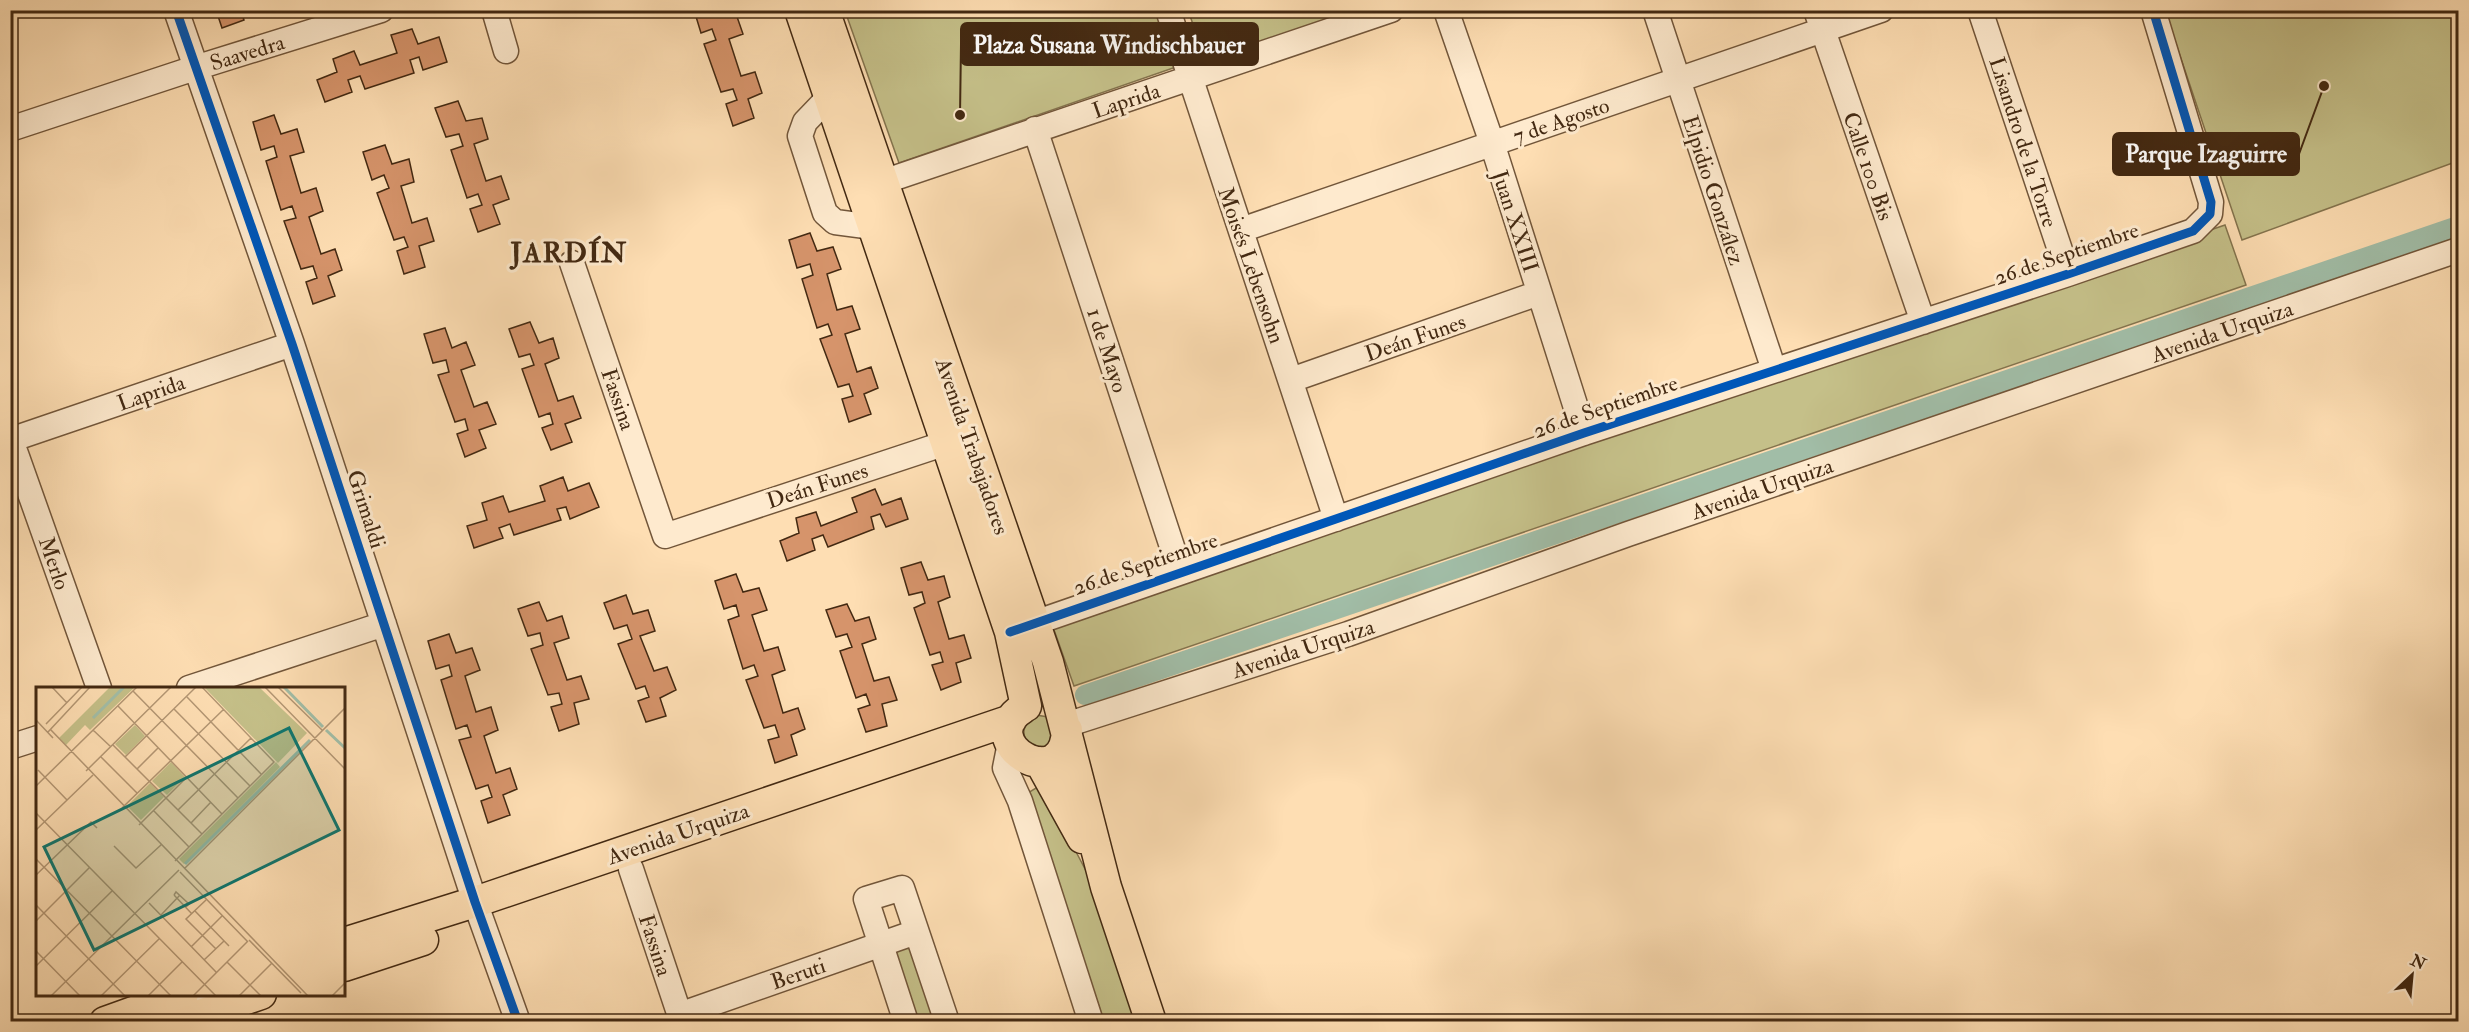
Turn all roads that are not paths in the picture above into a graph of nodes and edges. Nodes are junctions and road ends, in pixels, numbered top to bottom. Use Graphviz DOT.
graph roads {
  1 [pos="176,10"];
  2 [pos="381,10"];
  3 [pos="494,10"];
  4 [pos="800,10"];
  5 [pos="824,10"];
  6 [pos="1168,10"];
  7 [pos="1391,10"];
  8 [pos="1446,10"];
  9 [pos="1655,10"];
  10 [pos="1881,10"];
  11 [pos="1980,10"];
  12 [pos="2153,10"];
  13 [pos="1820,21"];
  14 [pos="506,51"];
  15 [pos="195,68"];
  16 [pos="1189,79"];
  17 [pos="1677,80"];
  18 [pos="829,97"];
  19 [pos="10,129"];
  20 [pos="1035,129"];
  21 [pos="1491,143"];
  22 [pos="871,186"];
  23 [pos="873,227"];
  24 [pos="1241,230"];
  25 [pos="2458,250"];
  26 [pos="572,263"];
  27 [pos="2068,274"];
  28 [pos="1539,293"];
  29 [pos="1923,322"];
  30 [pos="292,344"];
  31 [pos="1774,370"];
  32 [pos="1291,380"];
  33 [pos="1584,433"];
  34 [pos="11,439"];
  35 [pos="958,441"];
  36 [pos="1336,519"];
  37 [pos="665,536"];
  38 [pos="1180,571"];
  39 [pos="384,624"];
  40 [pos="1022,627"];
  41 [pos="99,687"];
  42 [pos="192,687"];
  43 [pos="1065,725"];
  44 [pos="1014,728"];
  45 [pos="36,739"];
  46 [pos="10,747"];
  47 [pos="1037,762"];
  48 [pos="1020,801"];
  49 [pos="631,869"];
  50 [pos="1106,887"];
  51 [pos="479,911"];
  52 [pos="916,932"];
  53 [pos="345,943"];
  54 [pos="881,945"];
  55 [pos="345,966"];
  56 [pos="177,996"];
  57 [pos="254,996"];
  58 [pos="198,1013"];
  59 [pos="680,1018"];
  60 [pos="105,1022"];
  61 [pos="518,1022"];
  62 [pos="906,1022"];
  63 [pos="946,1022"];
  64 [pos="1091,1022"];
  65 [pos="1151,1022"];
  1 -- 15 [label="street, Grimaldi"];
  2 -- 15 [label="street, Saavedra"];
  3 -- 14 [label="street"];
  4 -- 18 [label="main road, Avenida Trabajadores"];
  5 -- 22 [label="main road, Avenida Trabajadores"];
  6 -- 16 [label="street, Moisés Lebensohn"];
  7 -- 16 [label="street, Laprida"];
  8 -- 21 [label="street, Juan XXIII"];
  9 -- 17 [label="street, Elpidio González"];
  10 -- 13 [label="street, 7 de Agosto"];
  11 -- 27 [label="street, Lisandro de la Torre"];
  12 -- 27 [label="street, 26 de Septiembre"];
  13 -- 17 [label="street, 7 de Agosto"];
  13 -- 29 [label="street, Calle 100 Bis"];
  15 -- 19 [label="street, Saavedra"];
  15 -- 30 [label="street, Grimaldi"];
  16 -- 20 [label="street, Laprida"];
  16 -- 24 [label="street, Moisés Lebensohn"];
  17 -- 21 [label="street, 7 de Agosto"];
  17 -- 31 [label="street, Elpidio González"];
  18 -- 22 [label="main road, Avenida Trabajadores"];
  18 -- 23 [label="street"];
  20 -- 22 [label="street, Laprida"];
  20 -- 38 [label="street, 1 de Mayo"];
  21 -- 24 [label="street, 7 de Agosto"];
  21 -- 28 [label="street, Juan XXIII"];
  22 -- 23 [label="main road, Avenida Trabajadores"];
  22 -- 35 [label="main road, Avenida Trabajadores"];
  23 -- 35 [label="main road, Avenida Trabajadores"];
  24 -- 32 [label="street, Moisés Lebensohn"];
  25 -- 43 [label="street, Avenida Urquiza"];
  26 -- 37 [label="street, Fassina"];
  27 -- 29 [label="street, 26 de Septiembre"];
  28 -- 32 [label="street, Deán Funes"];
  28 -- 33 [label="street, Juan XXIII"];
  29 -- 31 [label="street, 26 de Septiembre"];
  30 -- 34 [label="street, Laprida"];
  30 -- 39 [label="street, Grimaldi"];
  31 -- 33 [label="street, 26 de Septiembre"];
  32 -- 36 [label="street, Moisés Lebensohn"];
  33 -- 36 [label="street, 26 de Septiembre"];
  34 -- 41 [label="street, Merlo"];
  35 -- 37 [label="street, Deán Funes"];
  35 -- 40 [label="main road, Avenida Trabajadores"];
  36 -- 38 [label="street, 26 de Septiembre"];
  38 -- 40 [label="street, 26 de Septiembre"];
  39 -- 42 [label="street"];
  39 -- 51 [label="street, Grimaldi"];
  40 -- 43 [label="main road, Avenida Trabajadores"];
  40 -- 44 [label="main road, Avenida Trabajadores"];
  43 -- 44 [label="main road"];
  43 -- 47 [label="main road"];
  43 -- 50 [label="main road, Avenida Trabajadores"];
  44 -- 47 [label="main road"];
  44 -- 48 [label="street, Avenida Trabajadores"];
  44 -- 49 [label="main road, Avenida Urquiza"];
  44 -- 51 [label="main road, Avenida Urquiza"];
  45 -- 46 [label="street"];
  47 -- 48 [label="street"];
  47 -- 50 [label="main road, Avenida Trabajadores"];
  48 -- 64 [label="street, Avenida Trabajadores"];
  49 -- 51 [label="main road, Avenida Urquiza"];
  49 -- 59 [label="street, Fassina"];
  50 -- 65 [label="main road, Avenida Trabajadores"];
  51 -- 53 [label="main road, Avenida Urquiza"];
  51 -- 55 [label="main road, Avenida Urquiza"];
  51 -- 61 [label="street, Grimaldi"];
  52 -- 54 [label="street, Beruti"];
  52 -- 54 [label="street"];
  52 -- 63 [label="street"];
  54 -- 59 [label="street, Beruti"];
  54 -- 62 [label="street"];
  56 -- 60 [label="main road"];
  57 -- 58 [label="main road"];
}
